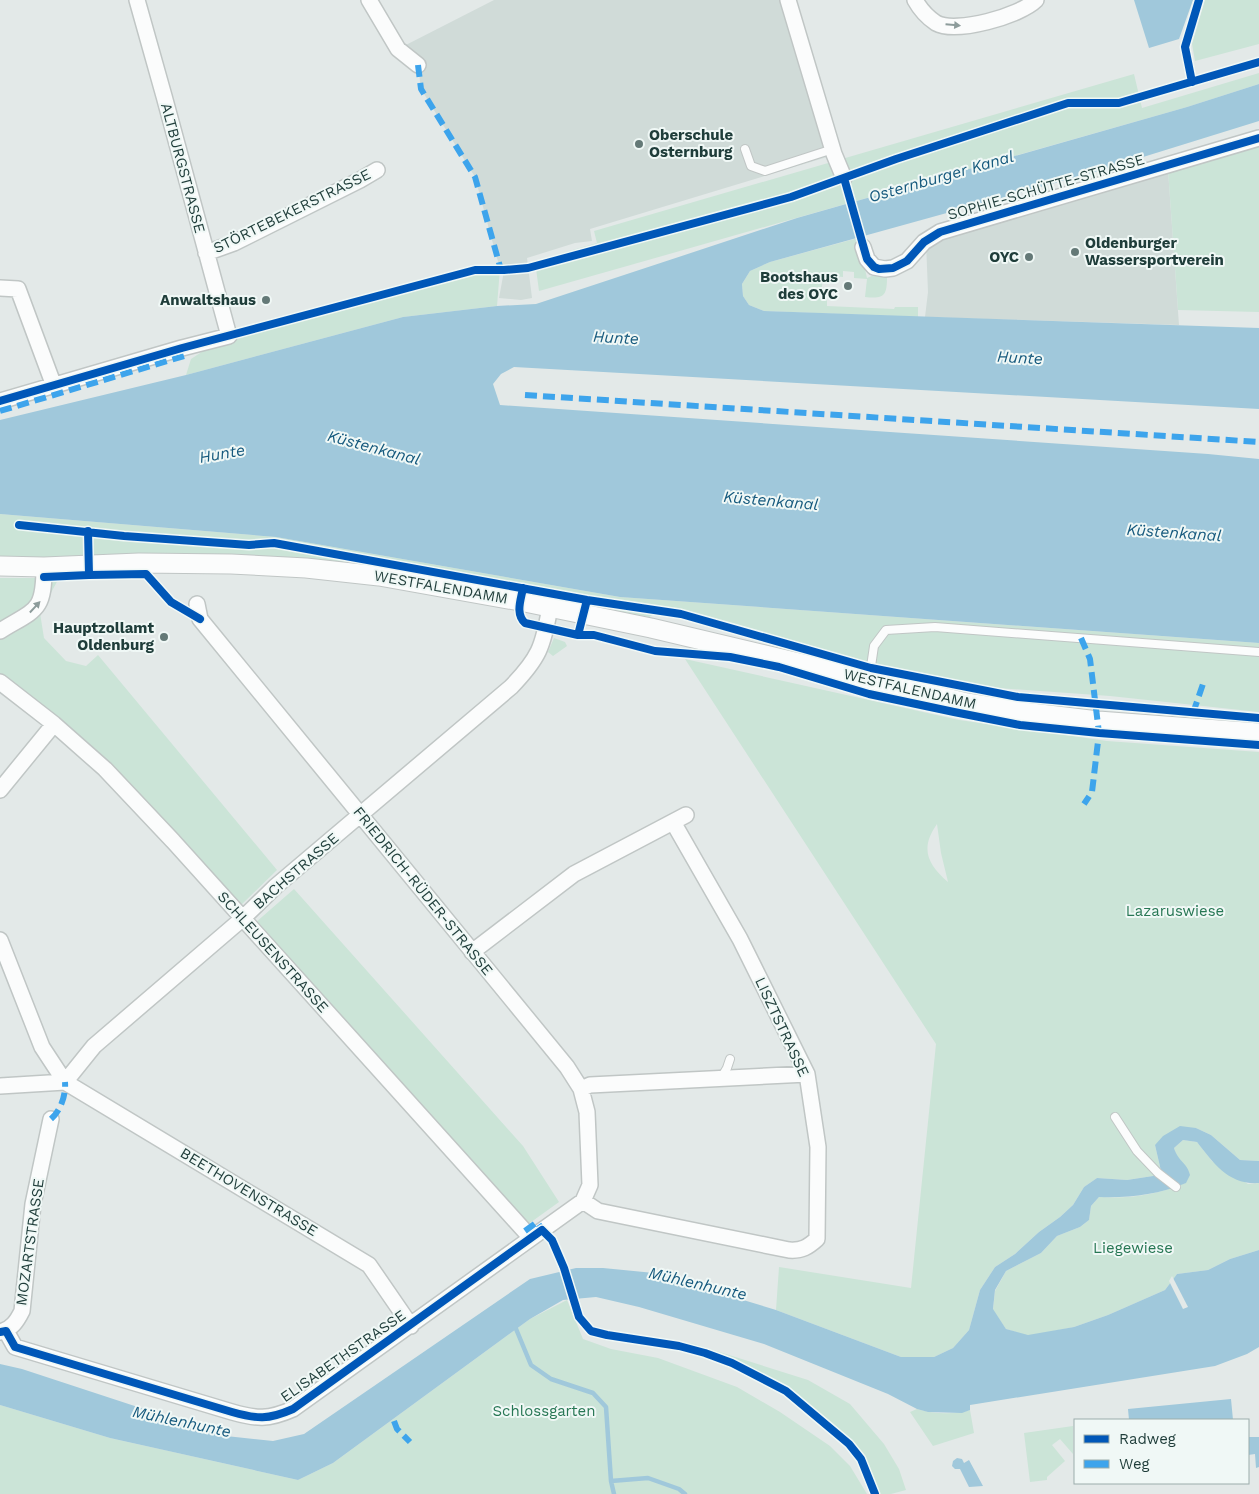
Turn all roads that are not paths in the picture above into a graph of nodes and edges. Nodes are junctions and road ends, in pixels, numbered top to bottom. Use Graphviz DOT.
graph roads {
  1 [pos="136,0"];
  2 [pos="369,0"];
  3 [pos="788,0"];
  4 [pos="915,0"];
  5 [pos="1036,0"];
  6 [pos="418,65"];
  7 [pos="1259,138"];
  8 [pos="745,149"];
  9 [pos="833,149"];
  10 [pos="377,170"];
  11 [pos="844,178"];
  12 [pos="863,247"];
  13 [pos="206,253"];
  14 [pos="0,288"];
  15 [pos="54,386"];
  16 [pos="0,401"];
  17 [pos="0,566"];
  18 [pos="44,567"];
  19 [pos="197,604"];
  20 [pos="550,608"];
  21 [pos="0,631"];
  22 [pos="1259,652"];
  23 [pos="869,681"];
  24 [pos="0,682"];
  25 [pos="54,724"];
  26 [pos="1259,733"];
  27 [pos="0,790"];
  28 [pos="361,815"];
  29 [pos="242,919"];
  30 [pos="0,940"];
  31 [pos="472,952"];
  32 [pos="730,1059"];
  33 [pos="807,1074"];
  34 [pos="721,1078"];
  35 [pos="65,1082"];
  36 [pos="0,1086"];
  37 [pos="581,1089"];
  38 [pos="1115,1116"];
  39 [pos="51,1119"];
  40 [pos="1176,1187"];
  41 [pos="583,1201"];
  42 [pos="531,1238"];
  43 [pos="411,1326"];
  44 [pos="3,1331"];
  1 -- 13 [label="street, ALTBURGSTRASSE"];
  2 -- 6 [label="street"];
  3 -- 9 [label="street"];
  4 -- 5 [label="street, one-way"];
  7 -- 12 [label="street, SOPHIE-SCHÜTTE-STRASSE"];
  8 -- 9 [label="lane"];
  9 -- 11 [label="street"];
  10 -- 13 [label="street, STÖRTEBEKERSTRASSE"];
  13 -- 15 [label="street, ALTBURGSTRASSE"];
  14 -- 15 [label="street"];
  15 -- 16 [label="street"];
  17 -- 18 [label="street, WESTFALENDAMM"];
  18 -- 20 [label="street, WESTFALENDAMM"];
  21 -- 18 [label="street, one-way"];
  19 -- 28 [label="street, FRIEDRICH-RÜDER-STRASSE"];
  20 -- 23 [label="street, WESTFALENDAMM"];
  20 -- 28 [label="street, BACHSTRASSE"];
  22 -- 23 [label="lane"];
  23 -- 26 [label="street, WESTFALENDAMM"];
  24 -- 25 [label="street, SCHLEUSENSTRASSE"];
  25 -- 27 [label="street"];
  25 -- 29 [label="street, SCHLEUSENSTRASSE"];
  28 -- 29 [label="street, BACHSTRASSE"];
  28 -- 31 [label="street, FRIEDRICH-RÜDER-STRASSE"];
  29 -- 35 [label="street, BACHSTRASSE"];
  29 -- 42 [label="street, SCHLEUSENSTRASSE"];
  30 -- 35 [label="street"];
  31 -- 33 [label="street, LISZTSTRASSE"];
  31 -- 37 [label="street, FRIEDRICH-RÜDER-STRASSE"];
  32 -- 34 [label="lane"];
  33 -- 34 [label="street"];
  33 -- 41 [label="street, LISZTSTRASSE"];
  34 -- 37 [label="street"];
  35 -- 36 [label="street"];
  35 -- 43 [label="street, BEETHOVENSTRASSE"];
  37 -- 41 [label="street, FRIEDRICH-RÜDER-STRASSE"];
  38 -- 40 [label="lane"];
  39 -- 44 [label="street, MOZARTSTRASSE"];
  41 -- 42 [label="street, ELISABETHSTRASSE"];
  42 -- 43 [label="street, ELISABETHSTRASSE"];
  43 -- 44 [label="street, ELISABETHSTRASSE"];
}
